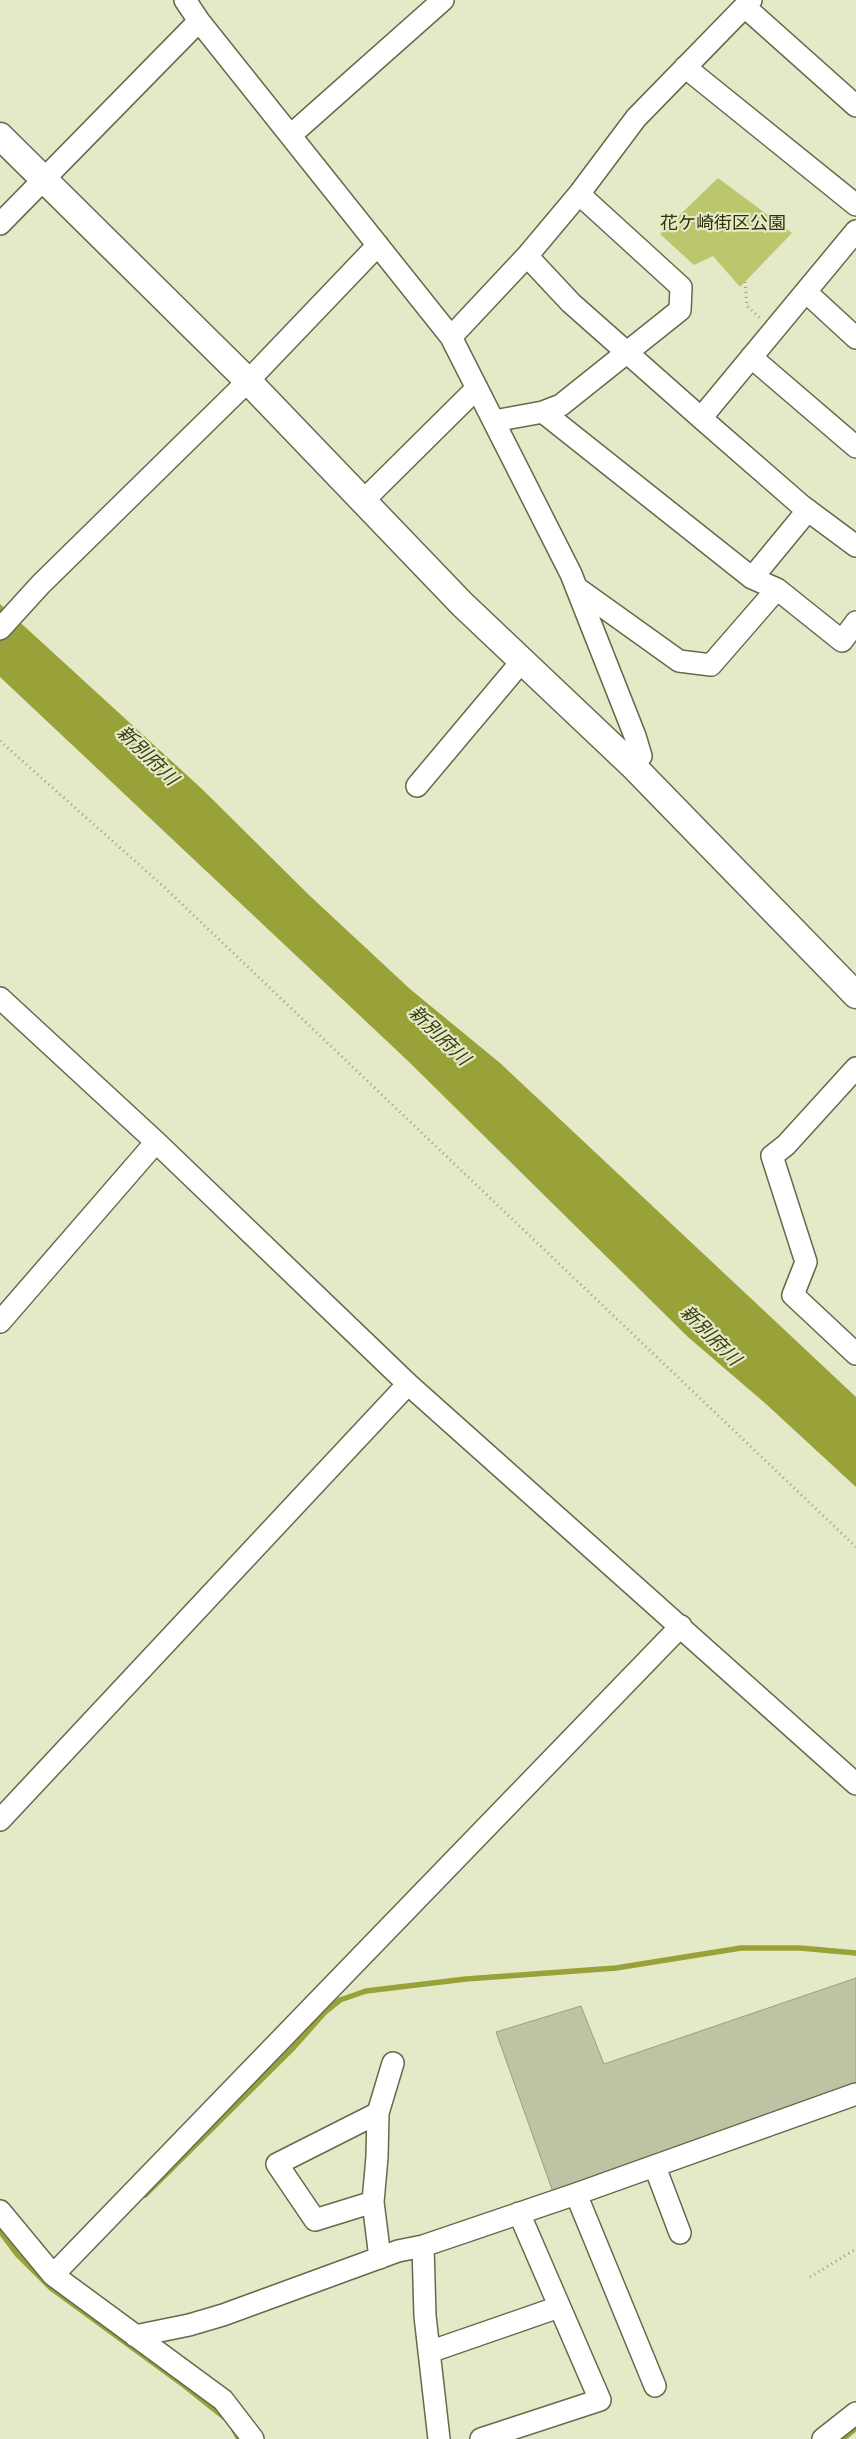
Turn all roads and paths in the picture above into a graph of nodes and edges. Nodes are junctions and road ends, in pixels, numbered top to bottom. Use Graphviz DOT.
graph roads {
  1 [pos="185,0"];
  2 [pos="443,0"];
  3 [pos="748,3"];
  4 [pos="199,21"];
  5 [pos="685,67"];
  6 [pos="856,106"];
  7 [pos="292,134"];
  8 [pos="0,136"];
  9 [pos="43,178"];
  10 [pos="579,194"];
  11 [pos="856,205"];
  12 [pos="0,224"];
  13 [pos="856,231"];
  14 [pos="378,245"];
  15 [pos="527,256"];
  16 [pos="745,282"];
  17 [pos="806,292"];
  18 [pos="774,330"];
  19 [pos="451,337"];
  20 [pos="856,338"];
  21 [pos="628,352"];
  22 [pos="751,357"];
  23 [pos="248,381"];
  24 [pos="477,388"];
  25 [pos="543,412"];
  26 [pos="701,418"];
  27 [pos="494,421"];
  28 [pos="856,448"];
  29 [pos="363,501"];
  30 [pos="808,510"];
  31 [pos="856,546"];
  32 [pos="752,578"];
  33 [pos="577,588"];
  34 [pos="778,589"];
  35 [pos="856,622"];
  36 [pos="0,629"];
  37 [pos="522,661"];
  38 [pos="0,741"];
  39 [pos="632,765"];
  40 [pos="417,786"];
  41 [pos="856,995"];
  42 [pos="0,998"];
  43 [pos="856,1068"];
  44 [pos="156,1142"];
  45 [pos="0,1322"];
  46 [pos="856,1354"];
  47 [pos="408,1384"];
  48 [pos="856,1547"];
  49 [pos="681,1626"];
  50 [pos="856,1784"];
  51 [pos="0,1820"];
  52 [pos="393,2063"];
  53 [pos="856,2094"];
  54 [pos="378,2113"];
  55 [pos="655,2167"];
  56 [pos="576,2194"];
  57 [pos="373,2202"];
  58 [pos="0,2211"];
  59 [pos="519,2213"];
  60 [pos="680,2233"];
  61 [pos="423,2246"];
  62 [pos="856,2250"];
  63 [pos="380,2258"];
  64 [pos="53,2274"];
  65 [pos="810,2278"];
  66 [pos="560,2307"];
  67 [pos="135,2336"];
  68 [pos="429,2352"];
  69 [pos="655,2386"];
  70 [pos="855,2416"];
  71 [pos="253,2439"];
  72 [pos="439,2439"];
  73 [pos="481,2439"];
  74 [pos="823,2439"];
  1 -- 4 [label="street"];
  2 -- 7 [label="street"];
  3 -- 5 [label="street"];
  3 -- 6 [label="street"];
  4 -- 7 [label="street"];
  4 -- 9 [label="street"];
  5 -- 10 [label="street"];
  5 -- 11 [label="street"];
  7 -- 14 [label="street"];
  8 -- 9 [label="street"];
  9 -- 12 [label="street"];
  9 -- 23 [label="street"];
  10 -- 15 [label="street"];
  10 -- 21 [label="street"];
  13 -- 17 [label="street"];
  14 -- 19 [label="street"];
  14 -- 23 [label="street"];
  15 -- 19 [label="street"];
  15 -- 21 [label="street"];
  16 -- 18 [label="path"];
  17 -- 18 [label="street"];
  17 -- 20 [label="street"];
  18 -- 22 [label="street"];
  19 -- 24 [label="street"];
  21 -- 25 [label="street"];
  21 -- 26 [label="street"];
  22 -- 26 [label="street"];
  22 -- 28 [label="street"];
  23 -- 29 [label="street"];
  23 -- 36 [label="street"];
  24 -- 27 [label="street"];
  24 -- 29 [label="street"];
  25 -- 27 [label="street"];
  25 -- 32 [label="street"];
  26 -- 30 [label="street"];
  27 -- 33 [label="street"];
  29 -- 37 [label="street"];
  30 -- 31 [label="street"];
  30 -- 32 [label="street"];
  32 -- 34 [label="street"];
  33 -- 34 [label="street"];
  33 -- 39 [label="street"];
  34 -- 35 [label="street"];
  37 -- 39 [label="street"];
  37 -- 40 [label="street"];
  38 -- 48 [label="path"];
  39 -- 41 [label="street"];
  42 -- 44 [label="street"];
  43 -- 46 [label="street"];
  44 -- 45 [label="street"];
  44 -- 47 [label="street"];
  47 -- 49 [label="street"];
  47 -- 51 [label="street"];
  49 -- 50 [label="street"];
  49 -- 64 [label="street"];
  52 -- 54 [label="street"];
  53 -- 55 [label="street"];
  54 -- 57 [label="street"];
  54 -- 57 [label="street"];
  55 -- 56 [label="street"];
  55 -- 60 [label="street"];
  56 -- 59 [label="street"];
  56 -- 69 [label="street"];
  57 -- 63 [label="street"];
  58 -- 64 [label="street"];
  59 -- 61 [label="street"];
  59 -- 66 [label="street"];
  61 -- 63 [label="street"];
  61 -- 68 [label="street"];
  62 -- 65 [label="path"];
  63 -- 67 [label="street"];
  64 -- 67 [label="street"];
  66 -- 68 [label="street"];
  66 -- 73 [label="street"];
  67 -- 71 [label="street"];
  68 -- 72 [label="street"];
  70 -- 74 [label="street"];
}
